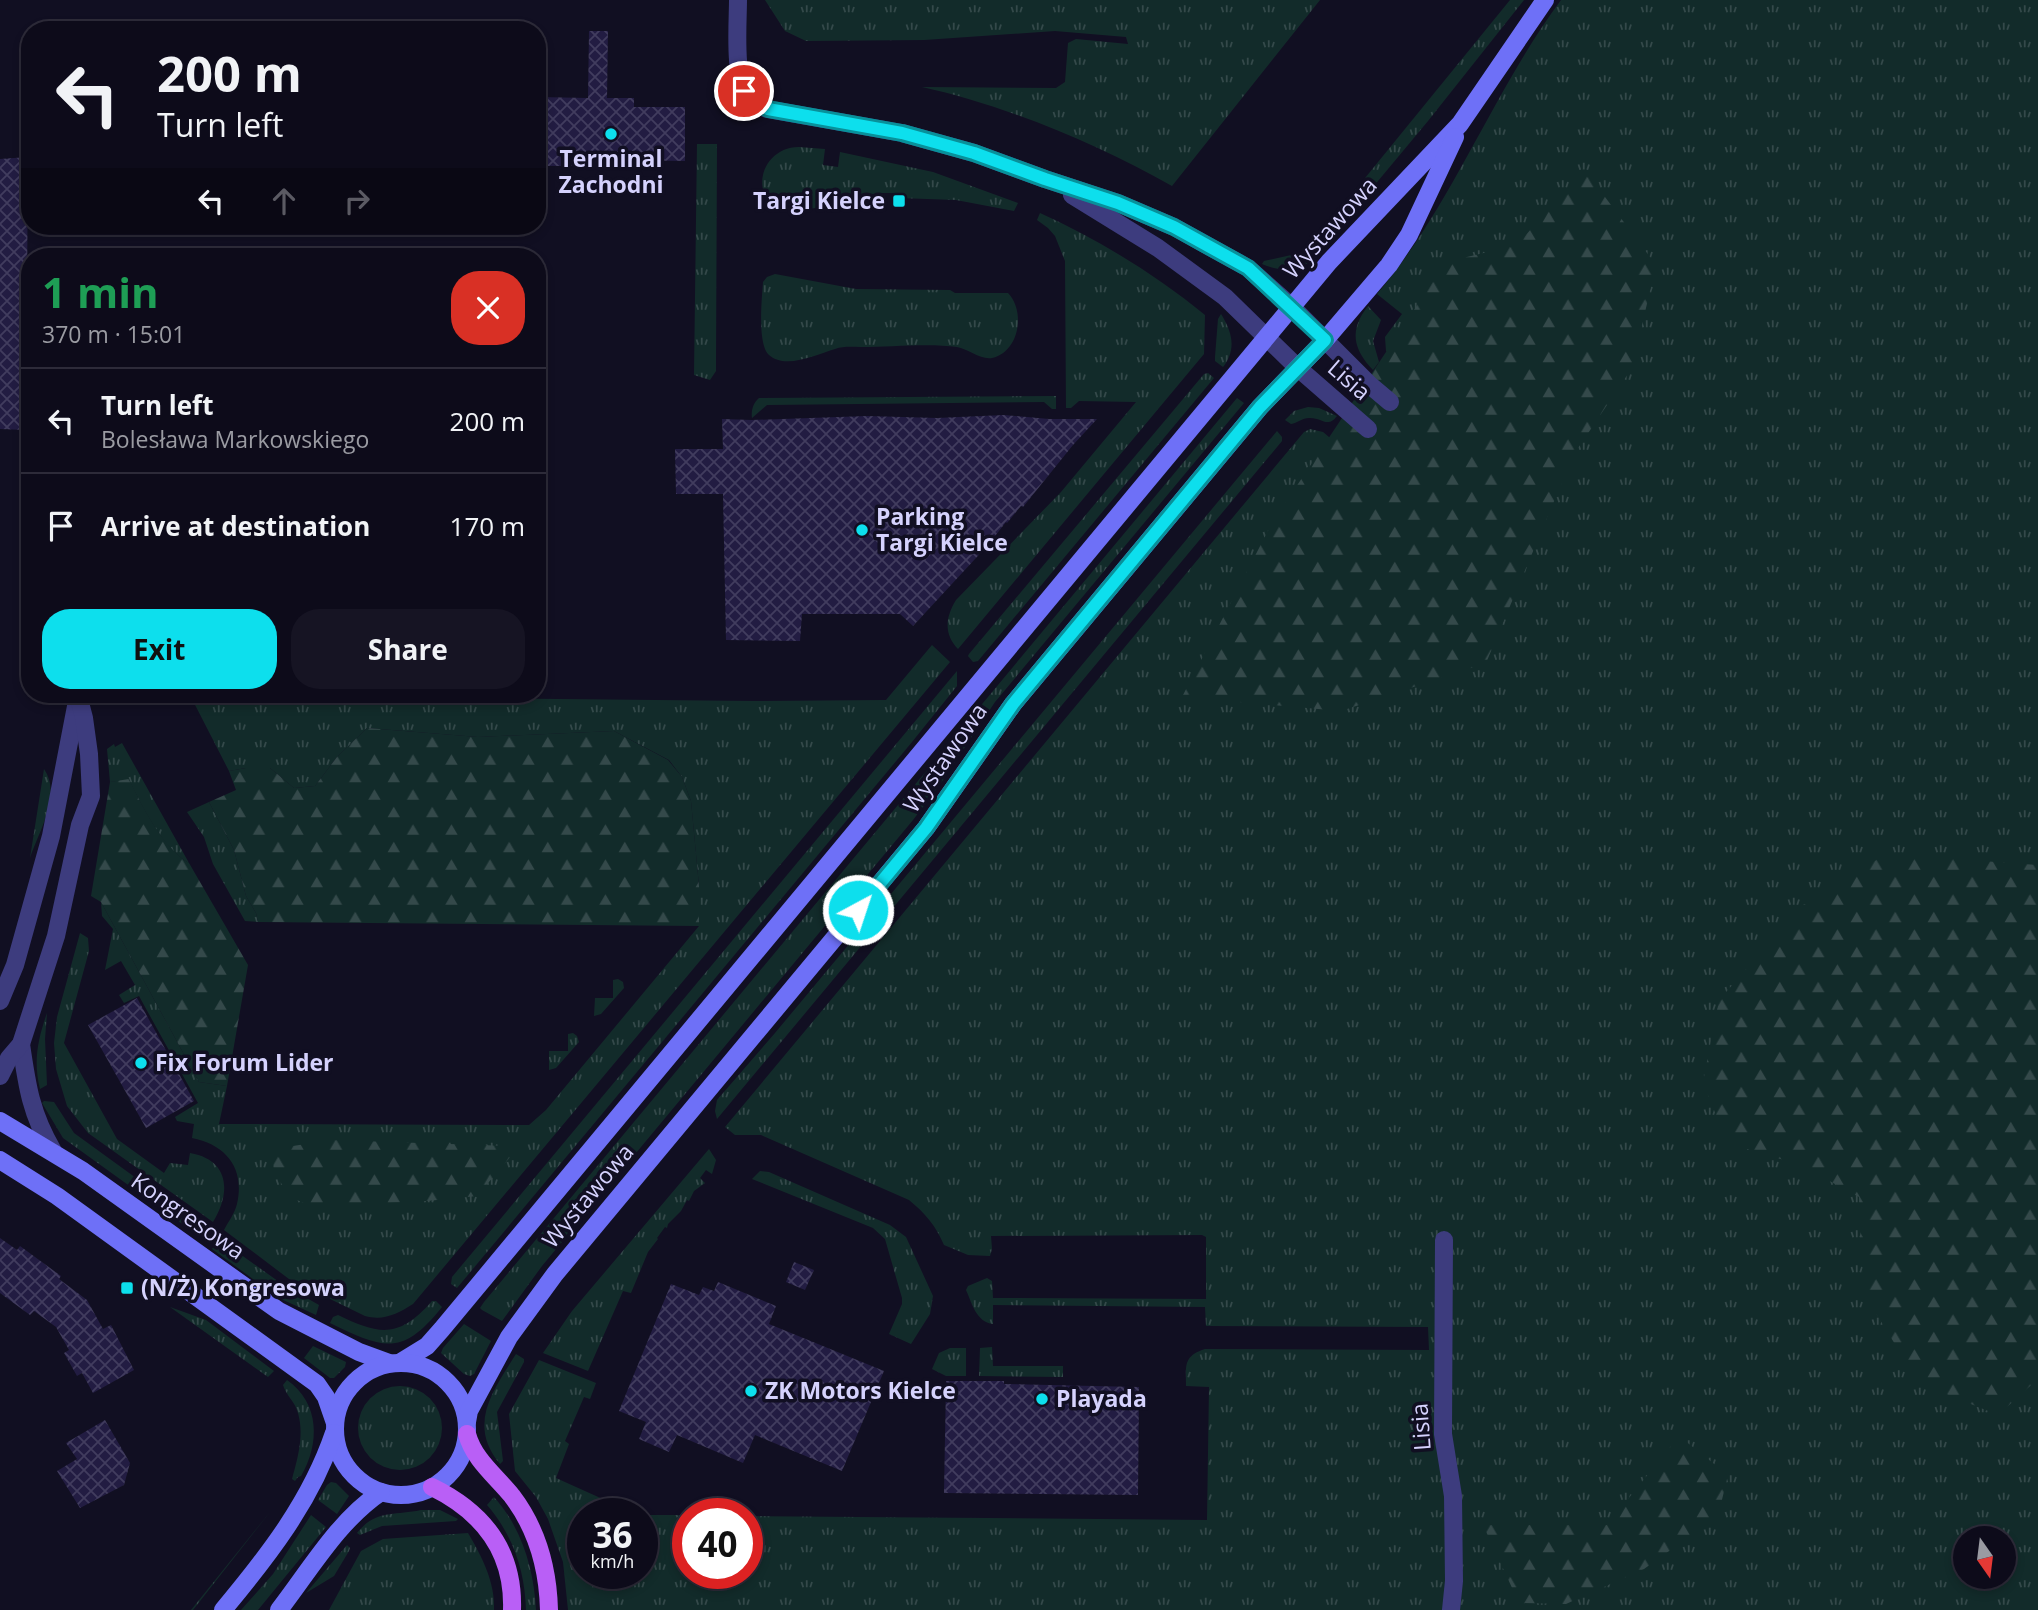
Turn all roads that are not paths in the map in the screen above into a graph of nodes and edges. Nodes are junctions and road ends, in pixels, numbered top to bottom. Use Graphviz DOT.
graph roads {
  1 [pos="738,0"];
  2 [pos="1545,0"];
  3 [pos="1460,124"];
  4 [pos="1045,179"];
  5 [pos="1292,307"];
  6 [pos="1267,337"];
  7 [pos="1325,340"];
  8 [pos="1298,368"];
  9 [pos="1390,402"];
  10 [pos="1368,429"];
  11 [pos="76,703"];
  12 [pos="80,703"];
  13 [pos="0,1001"];
  14 [pos="21,1044"];
  15 [pos="0,1076"];
  16 [pos="0,1121"];
  17 [pos="53,1151"];
  18 [pos="0,1160"];
  19 [pos="1444,1240"];
  20 [pos="395,1363"];
  21 [pos="335,1426"];
  22 [pos="467,1428"];
  23 [pos="432,1487"];
  24 [pos="381,1492"];
  25 [pos="223,1610"];
  26 [pos="279,1610"];
  27 [pos="512,1610"];
  28 [pos="549,1610"];
  29 [pos="1451,1610"];
  1 -- 4 [label="street"];
  2 -- 3 [label="street, Wystawowa"];
  3 -- 5 [label="street, Wystawowa"];
  3 -- 7 [label="street, Wystawowa"];
  4 -- 5 [label="street, Lisia"];
  4 -- 6 [label="street, Lisia"];
  5 -- 6 [label="street, Wystawowa"];
  5 -- 7 [label="street, Lisia"];
  6 -- 8 [label="street, Lisia"];
  6 -- 20 [label="street, Wystawowa"];
  7 -- 8 [label="street, Wystawowa"];
  7 -- 9 [label="street, Lisia"];
  8 -- 10 [label="street, Lisia"];
  8 -- 22 [label="street, Wystawowa"];
  11 -- 13 [label="street"];
  12 -- 14 [label="street"];
  14 -- 15 [label="street"];
  14 -- 17 [label="street"];
  16 -- 17 [label="street, Kongresowa"];
  17 -- 20 [label="street, Kongresowa"];
  18 -- 21 [label="street"];
  19 -- 29 [label="street, Lisia"];
  20 -- 21 [label="street"];
  20 -- 22 [label="street"];
  21 -- 24 [label="street"];
  21 -- 25 [label="street"];
  22 -- 23 [label="street"];
  22 -- 28 [label="main road"];
  23 -- 24 [label="street"];
  23 -- 27 [label="main road"];
  24 -- 26 [label="street"];
}
